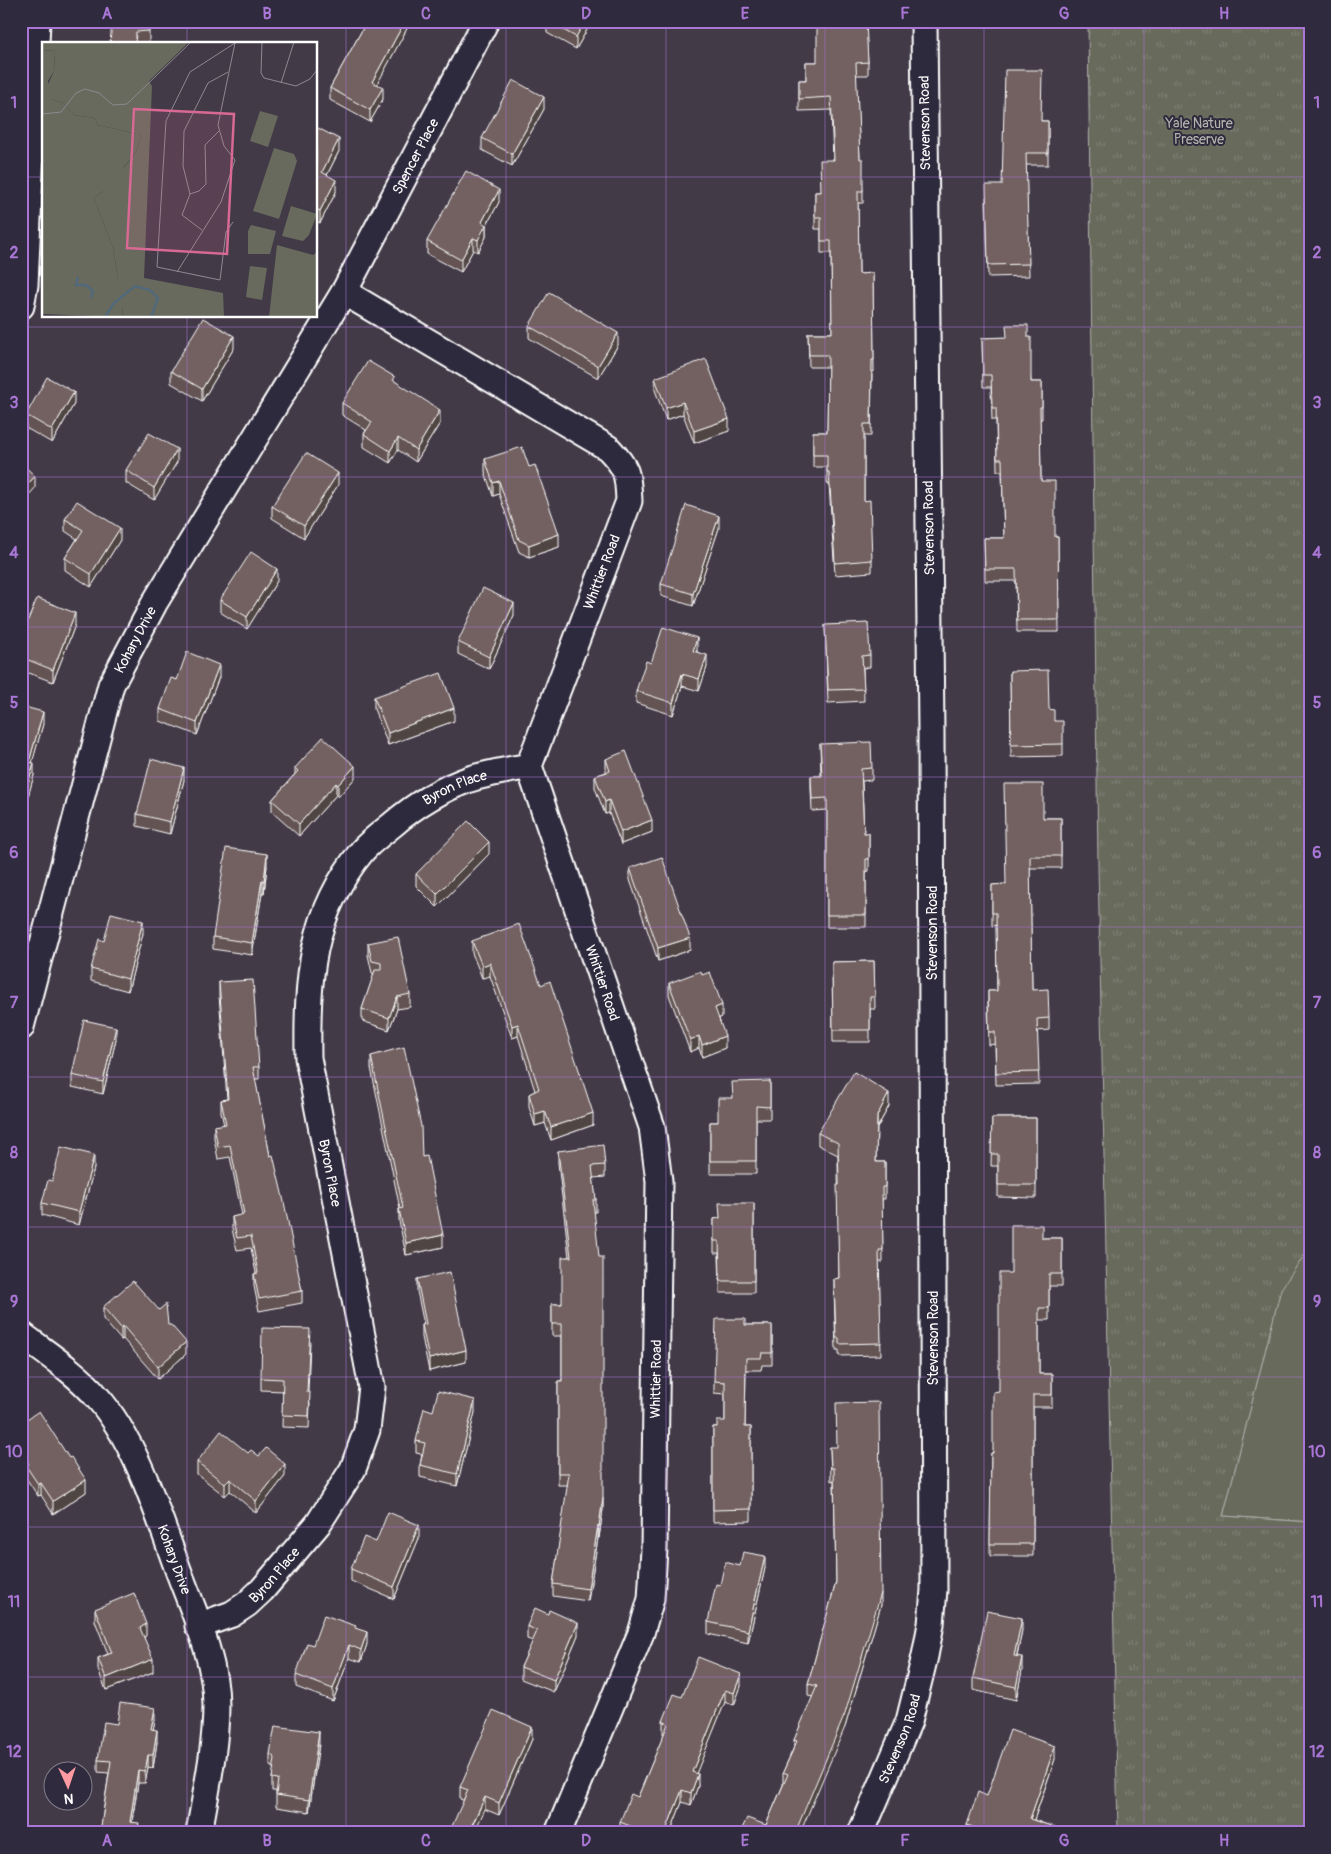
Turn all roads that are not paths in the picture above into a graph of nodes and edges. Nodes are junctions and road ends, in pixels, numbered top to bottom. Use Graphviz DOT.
graph roads {
  1 [pos="37,21"];
  2 [pos="486,21"];
  3 [pos="924,21"];
  4 [pos="344,292"];
  5 [pos="21,306"];
  6 [pos="530,766"];
  7 [pos="21,1027"];
  8 [pos="21,1334"];
  9 [pos="198,1626"];
  10 [pos="199,1833"];
  11 [pos="558,1833"];
  12 [pos="861,1833"];
  1 -- 5 [label="street"];
  2 -- 4 [label="street, Spencer Place"];
  3 -- 12 [label="street, Stevenson Road"];
  4 -- 6 [label="street, Whittier Road"];
  4 -- 7 [label="street, Kohary Drive"];
  6 -- 9 [label="street, Byron Place"];
  6 -- 11 [label="street, Whittier Road"];
  8 -- 9 [label="street, Kohary Drive"];
  9 -- 10 [label="street, Kohary Drive"];
}
